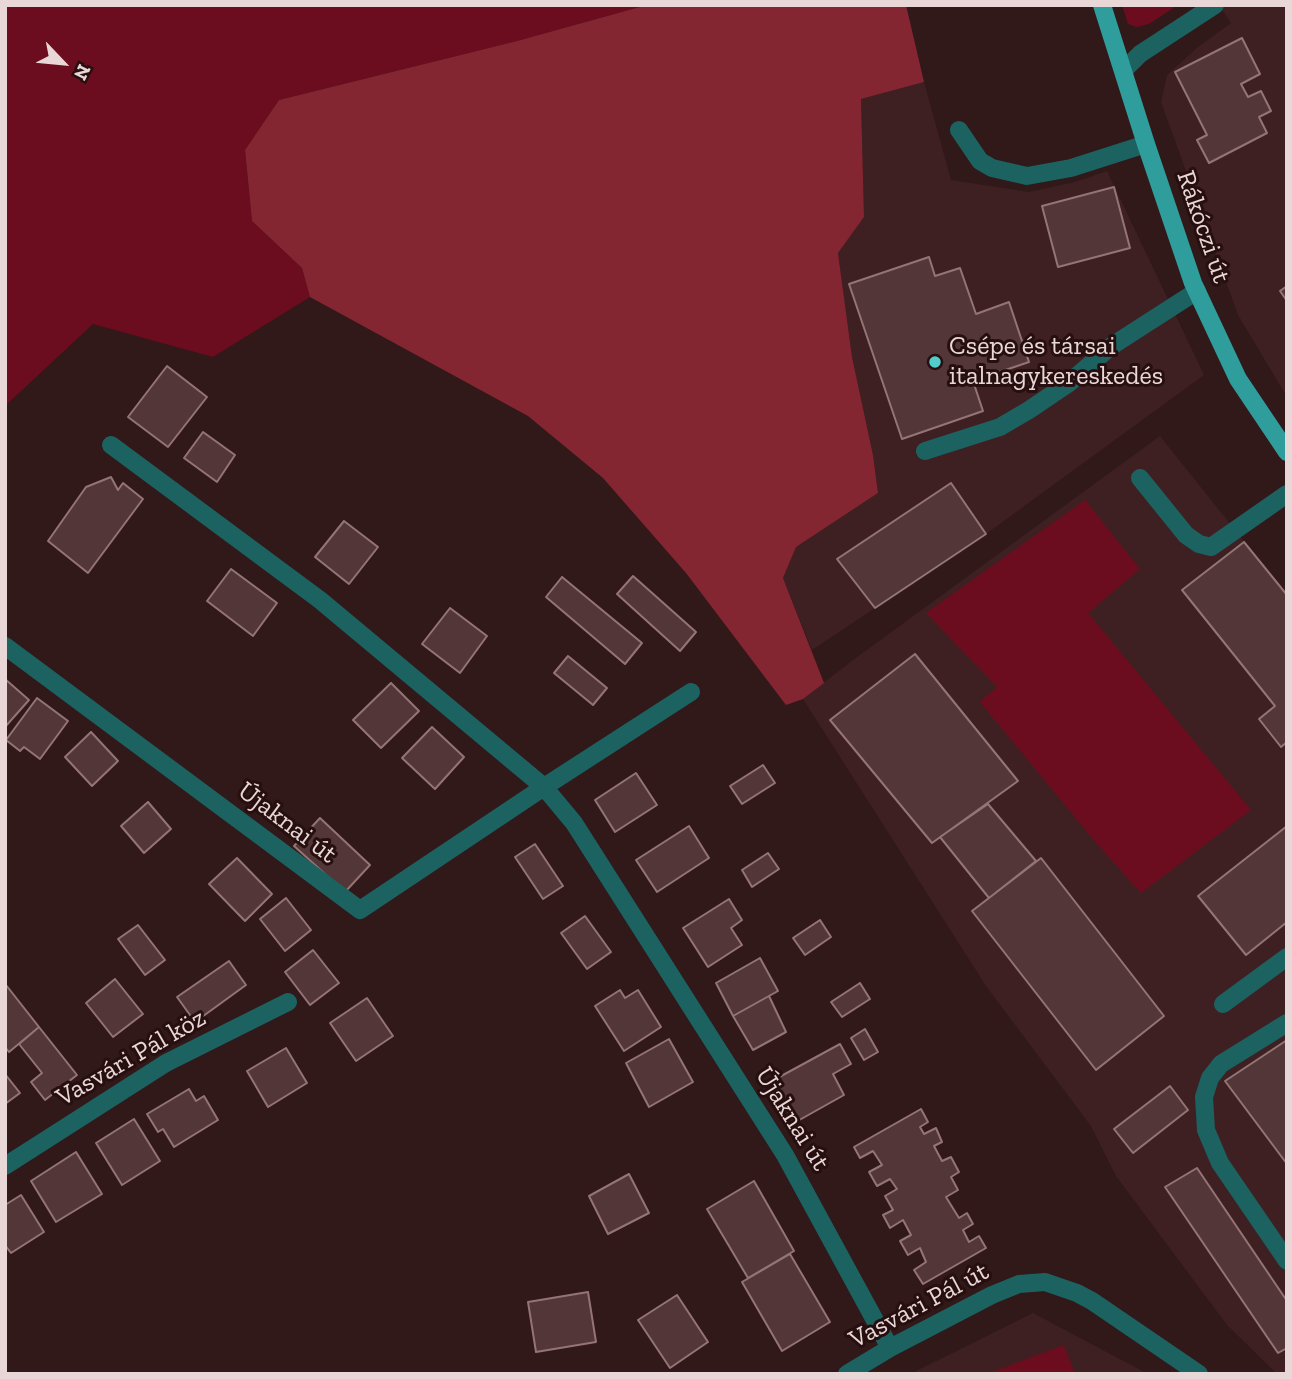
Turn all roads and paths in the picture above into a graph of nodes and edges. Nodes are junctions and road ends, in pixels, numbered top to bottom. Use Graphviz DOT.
graph roads {
  1 [pos="1102,5"];
  2 [pos="1215,5"];
  3 [pos="1124,71"];
  4 [pos="959,130"];
  5 [pos="1146,144"];
  6 [pos="1197,291"];
  7 [pos="111,445"];
  8 [pos="925,451"];
  9 [pos="1287,452"];
  10 [pos="1140,478"];
  11 [pos="1287,494"];
  12 [pos="5,646"];
  13 [pos="691,692"];
  14 [pos="544,787"];
  15 [pos="1287,957"];
  16 [pos="288,1002"];
  17 [pos="1223,1004"];
  18 [pos="1287,1023"];
  19 [pos="5,1166"];
  20 [pos="1287,1261"];
  21 [pos="890,1348"];
  22 [pos="848,1374"];
  23 [pos="1199,1374"];
  1 -- 3 [label="main road, Rákóczi út"];
  2 -- 3 [label="street"];
  3 -- 5 [label="main road, Rákóczi út"];
  4 -- 5 [label="street"];
  5 -- 6 [label="main road, Rákóczi út"];
  6 -- 8 [label="street"];
  6 -- 9 [label="main road, Rákóczi út"];
  7 -- 14 [label="street, Újaknai út"];
  10 -- 11 [label="street"];
  12 -- 14 [label="street, Újaknai út"];
  13 -- 14 [label="street, Újaknai út"];
  14 -- 21 [label="street, Újaknai út"];
  15 -- 17 [label="street"];
  16 -- 19 [label="street, Vasvári Pál köz"];
  18 -- 20 [label="street"];
  21 -- 22 [label="street, Vasvári Pál út"];
  21 -- 23 [label="street, Vasvári Pál út"];
}
